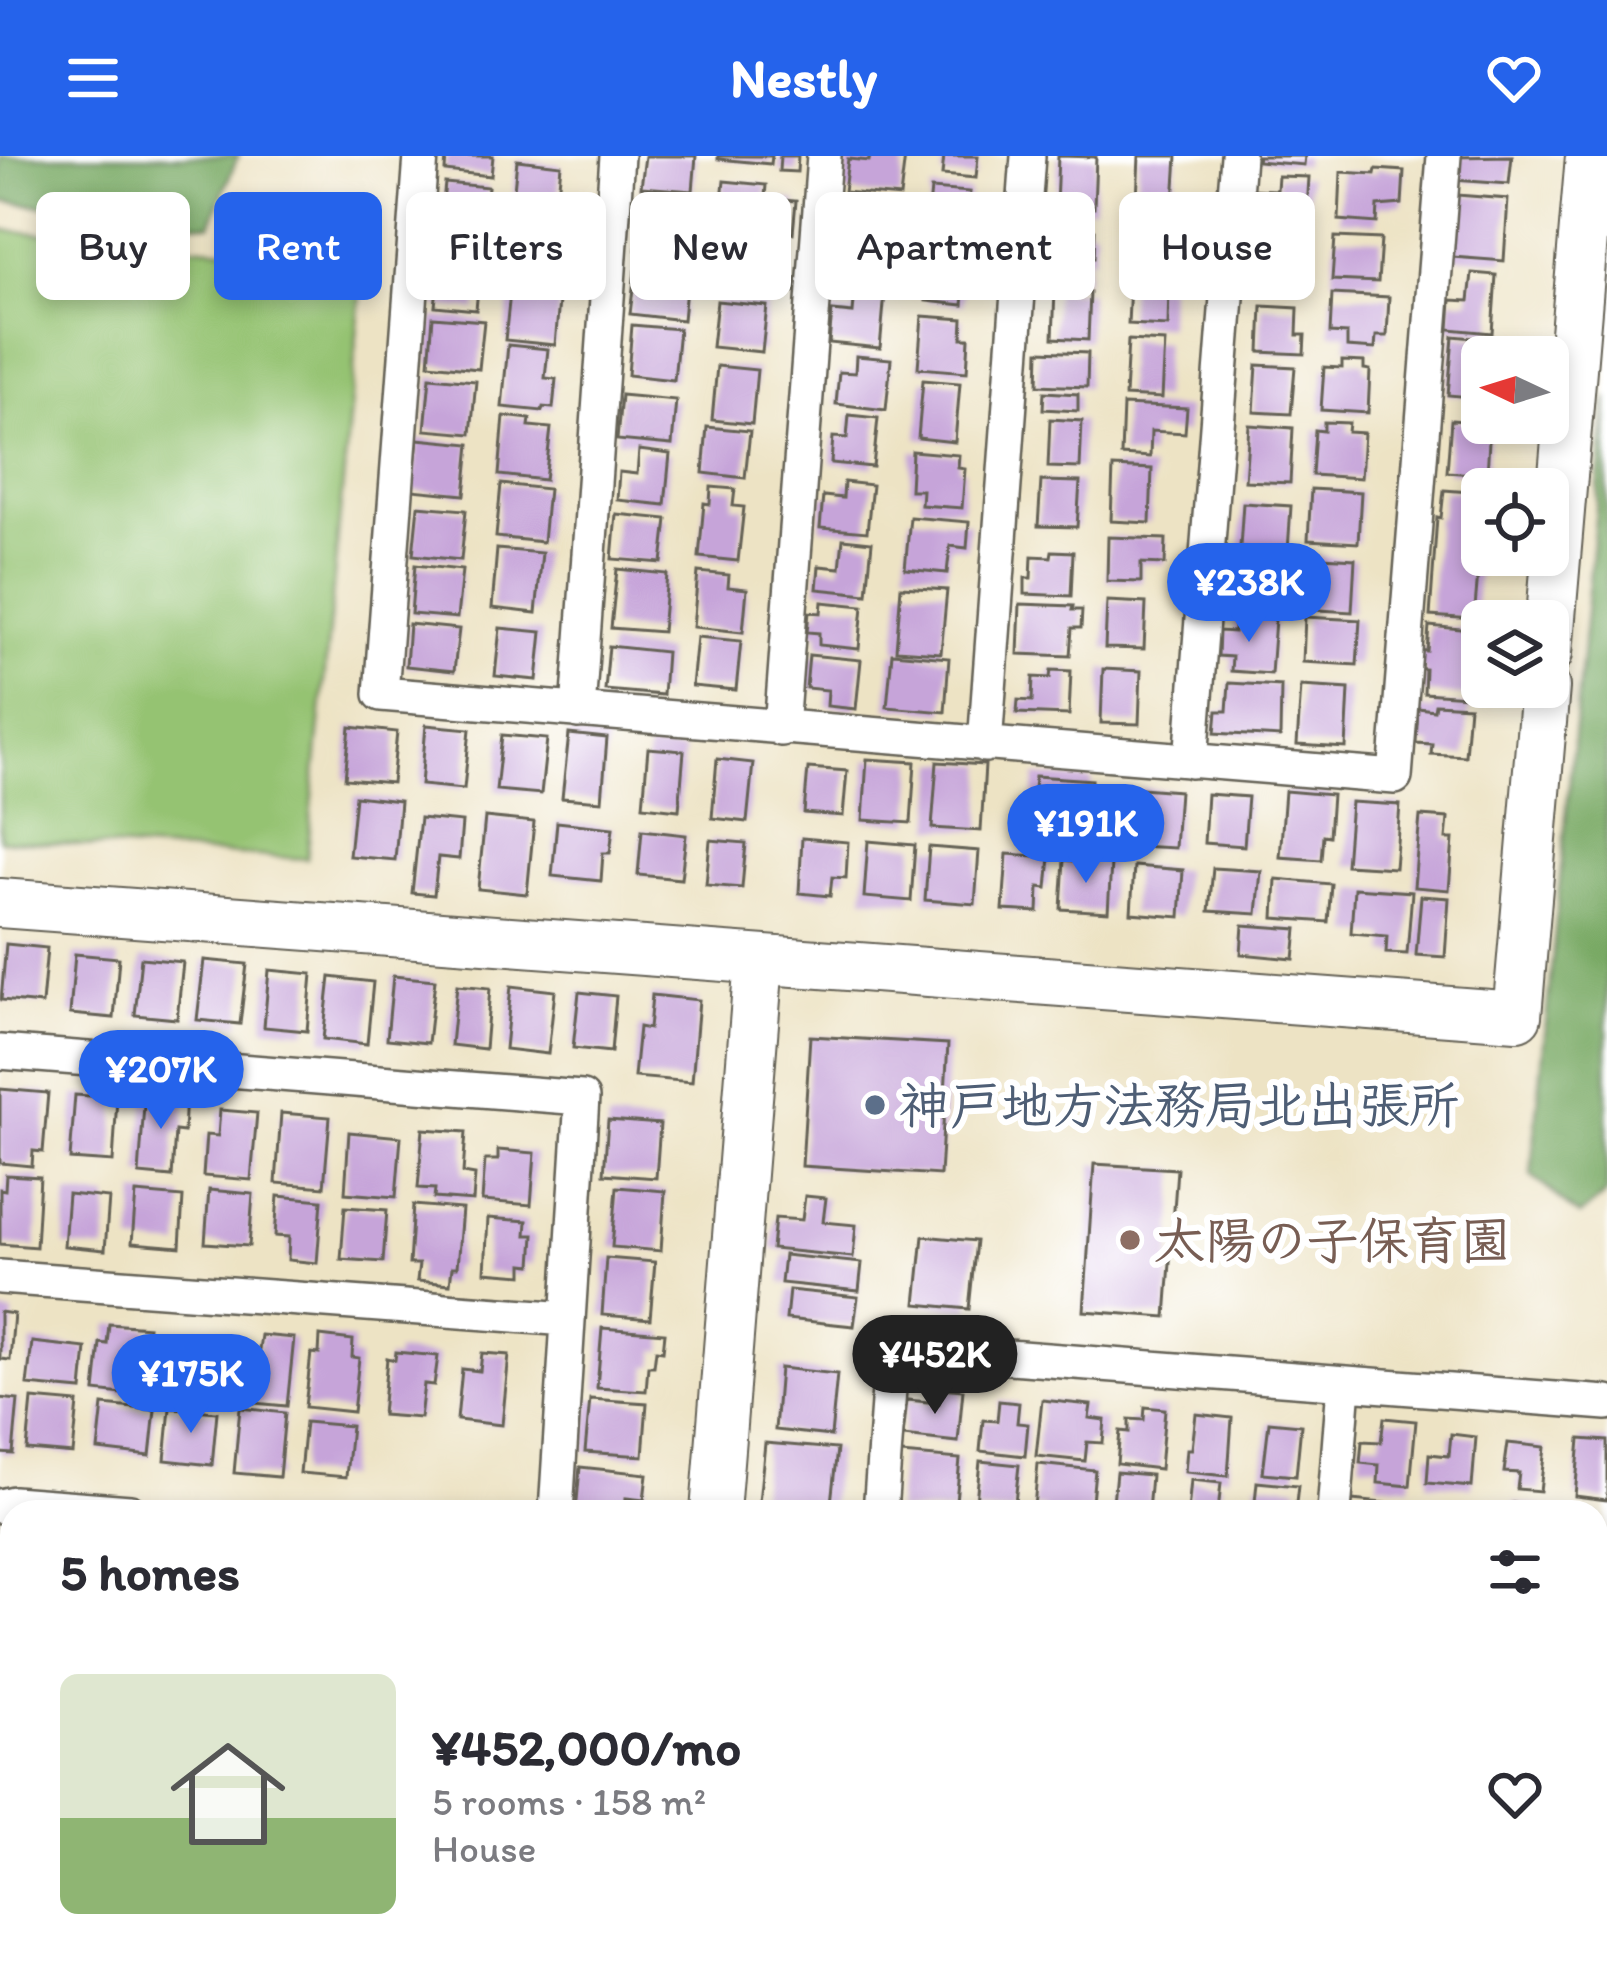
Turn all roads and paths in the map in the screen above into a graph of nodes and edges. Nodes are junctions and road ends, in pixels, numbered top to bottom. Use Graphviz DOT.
graph roads {
  1 [pos="421,156"];
  2 [pos="617,156"];
  3 [pos="824,156"];
  4 [pos="1028,156"];
  5 [pos="1238,156"];
  6 [pos="1444,156"];
  7 [pos="1590,156"];
  8 [pos="1552,600"];
  9 [pos="1543,708"];
  10 [pos="578,711"];
  11 [pos="781,728"];
  12 [pos="986,745"];
  13 [pos="1191,761"];
  14 [pos="0,903"];
  15 [pos="759,961"];
  16 [pos="0,1052"];
  17 [pos="0,1277"];
  18 [pos="568,1319"];
  19 [pos="1344,1385"];
  20 [pos="1607,1403"];
  21 [pos="557,1500"];
  22 [pos="716,1500"];
  23 [pos="881,1500"];
  24 [pos="1335,1500"];
  1 -- 10 [label="street"];
  2 -- 10 [label="street"];
  3 -- 11 [label="street"];
  4 -- 12 [label="street"];
  5 -- 13 [label="street"];
  6 -- 13 [label="street"];
  7 -- 8 [label="street"];
  9 -- 15 [label="street"];
  10 -- 11 [label="street"];
  11 -- 12 [label="street"];
  12 -- 13 [label="street"];
  14 -- 15 [label="street"];
  15 -- 22 [label="street"];
  16 -- 18 [label="street"];
  17 -- 18 [label="street"];
  18 -- 21 [label="street"];
  19 -- 20 [label="street"];
  19 -- 23 [label="street"];
  19 -- 24 [label="street"];
}
